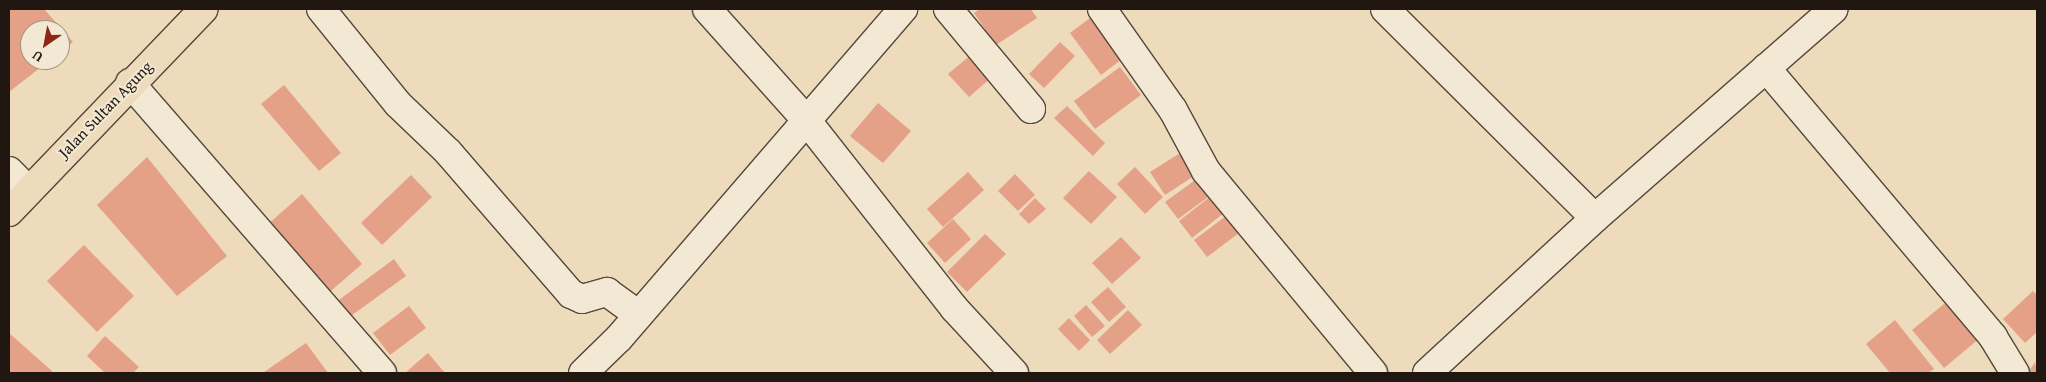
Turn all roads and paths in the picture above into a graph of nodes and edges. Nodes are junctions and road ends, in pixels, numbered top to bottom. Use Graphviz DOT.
graph roads {
  1 [pos="322,9"];
  2 [pos="707,9"];
  3 [pos="902,9"];
  4 [pos="948,9"];
  5 [pos="1102,9"];
  6 [pos="1385,9"];
  7 [pos="1834,9"];
  8 [pos="198,11"];
  9 [pos="1766,68"];
  10 [pos="130,83"];
  11 [pos="1031,109"];
  12 [pos="798,112"];
  13 [pos="9,171"];
  14 [pos="28,190"];
  15 [pos="9,212"];
  16 [pos="1594,218"];
  17 [pos="631,307"];
  18 [pos="382,373"];
  19 [pos="583,373"];
  20 [pos="1014,373"];
  21 [pos="1373,373"];
  22 [pos="1427,373"];
  23 [pos="2015,373"];
  1 -- 17 [label="street"];
  2 -- 12 [label="street"];
  3 -- 12 [label="street"];
  4 -- 11 [label="street"];
  5 -- 21 [label="street"];
  6 -- 16 [label="street"];
  7 -- 9 [label="street"];
  8 -- 10 [label="highway, Jalan Sultan Agung"];
  9 -- 16 [label="street"];
  9 -- 23 [label="street"];
  10 -- 14 [label="highway, Jalan Sultan Agung"];
  10 -- 18 [label="street"];
  12 -- 17 [label="street"];
  12 -- 20 [label="street"];
  13 -- 14 [label="street"];
  14 -- 15 [label="highway, Jalan Sultan Agung"];
  16 -- 22 [label="street"];
  17 -- 19 [label="street"];
}
